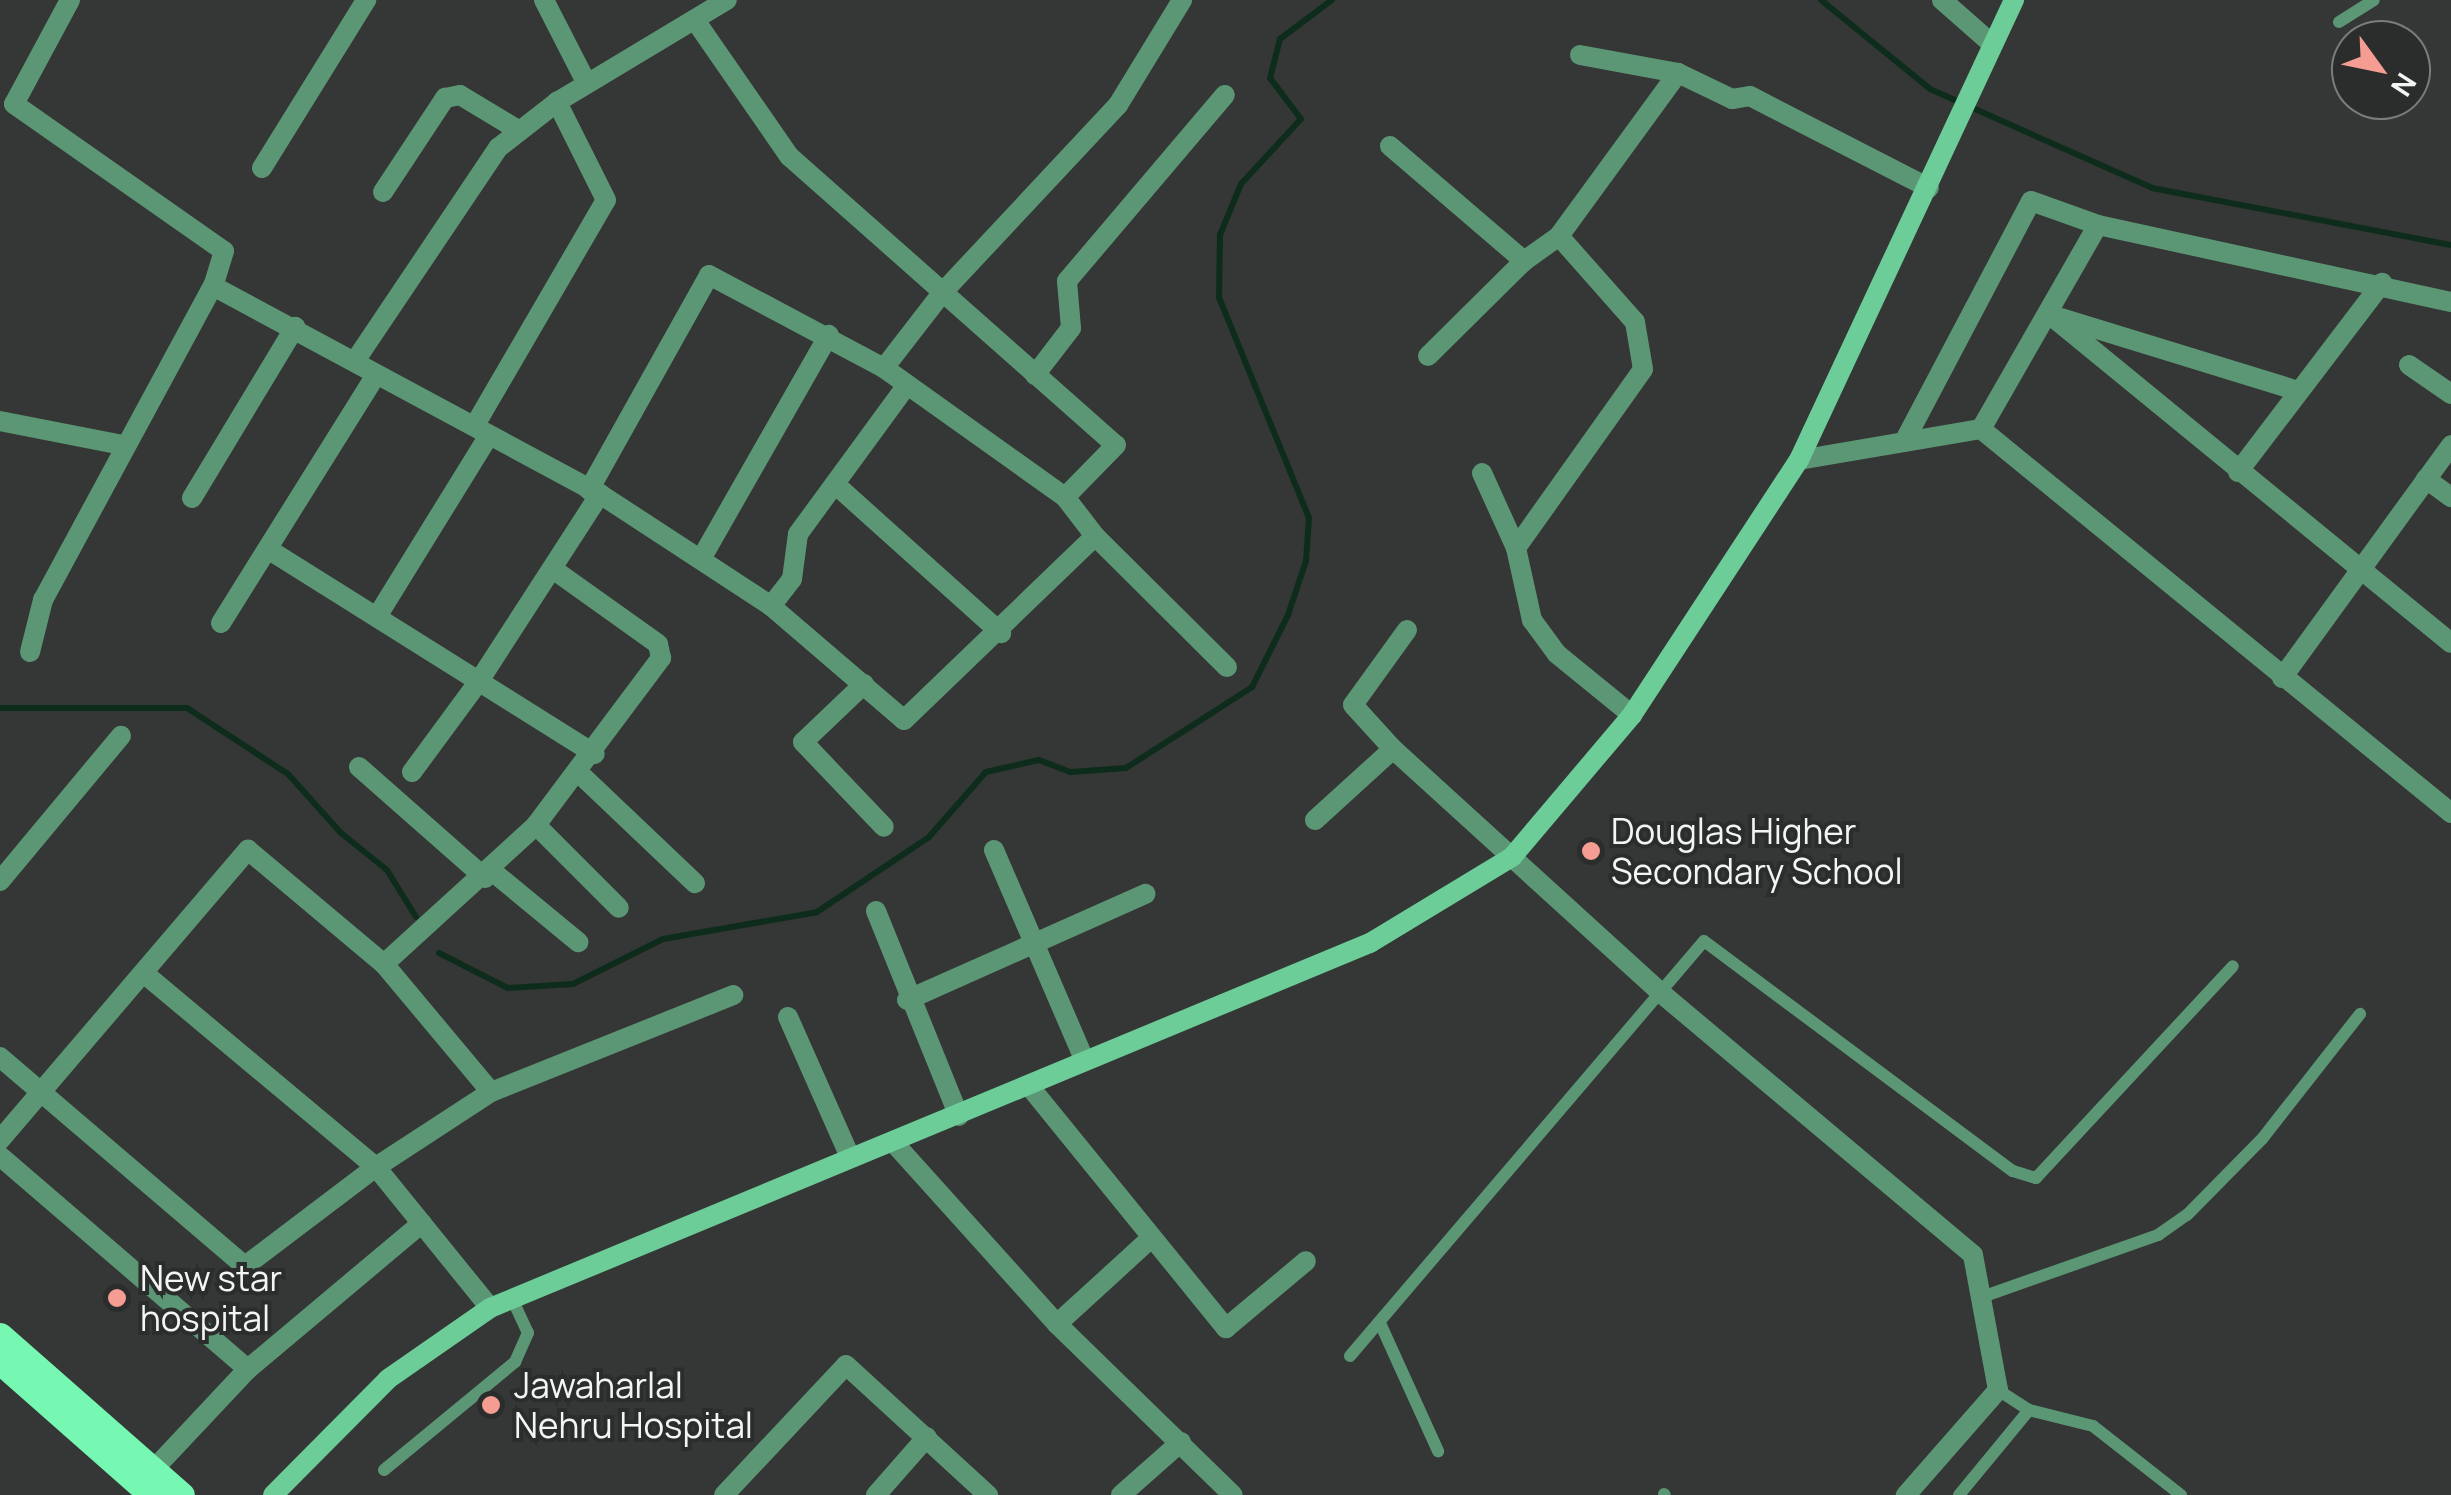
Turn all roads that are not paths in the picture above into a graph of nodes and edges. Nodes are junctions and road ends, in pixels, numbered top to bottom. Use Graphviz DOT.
graph roads {
  1 [pos="70,0"];
  2 [pos="366,0"];
  3 [pos="544,0"];
  4 [pos="728,0"];
  5 [pos="1182,0"];
  6 [pos="1942,0"];
  7 [pos="2014,0"];
  8 [pos="2374,0"];
  9 [pos="2342,20"];
  10 [pos="696,23"];
  11 [pos="1992,44"];
  12 [pos="1580,55"];
  13 [pos="1678,73"];
  14 [pos="587,84"];
  15 [pos="1224,95"];
  16 [pos="557,102"];
  17 [pos="518,130"];
  18 [pos="1390,146"];
  19 [pos="262,168"];
  20 [pos="1929,188"];
  21 [pos="383,192"];
  22 [pos="2098,225"];
  23 [pos="1559,236"];
  24 [pos="1524,260"];
  25 [pos="2382,283"];
  26 [pos="213,286"];
  27 [pos="942,293"];
  28 [pos="2451,302"];
  29 [pos="2049,314"];
  30 [pos="295,327"];
  31 [pos="829,335"];
  32 [pos="1428,356"];
  33 [pos="355,361"];
  34 [pos="2409,366"];
  35 [pos="884,368"];
  36 [pos="1036,375"];
  37 [pos="376,376"];
  38 [pos="907,384"];
  39 [pos="2299,391"];
  40 [pos="2451,394"];
  41 [pos="0,422"];
  42 [pos="1981,429"];
  43 [pos="482,430"];
  44 [pos="1904,442"];
  45 [pos="122,445"];
  46 [pos="2451,445"];
  47 [pos="1799,460"];
  48 [pos="1482,472"];
  49 [pos="2238,472"];
  50 [pos="2426,478"];
  51 [pos="836,485"];
  52 [pos="594,492"];
  53 [pos="1066,497"];
  54 [pos="2451,497"];
  55 [pos="192,498"];
  56 [pos="1095,536"];
  57 [pos="1516,548"];
  58 [pos="270,550"];
  59 [pos="701,559"];
  60 [pos="553,569"];
  61 [pos="2360,574"];
  62 [pos="770,606"];
  63 [pos="378,615"];
  64 [pos="221,623"];
  65 [pos="1408,630"];
  66 [pos="1001,633"];
  67 [pos="2451,643"];
  68 [pos="30,652"];
  69 [pos="1227,667"];
  70 [pos="2282,678"];
  71 [pos="479,681"];
  72 [pos="864,684"];
  73 [pos="1632,714"];
  74 [pos="121,736"];
  75 [pos="1393,749"];
  76 [pos="595,754"];
  77 [pos="359,767"];
  78 [pos="412,772"];
  79 [pos="580,773"];
  80 [pos="2451,814"];
  81 [pos="1315,820"];
  82 [pos="536,826"];
  83 [pos="884,827"];
  84 [pos="994,850"];
  85 [pos="1512,857"];
  86 [pos="488,874"];
  87 [pos="0,881"];
  88 [pos="695,883"];
  89 [pos="1145,894"];
  90 [pos="620,908"];
  91 [pos="876,911"];
  92 [pos="1035,940"];
  93 [pos="578,942"];
  94 [pos="384,964"];
  95 [pos="2233,966"];
  96 [pos="146,975"];
  97 [pos="1661,992"];
  98 [pos="733,995"];
  99 [pos="907,1000"];
  100 [pos="2360,1014"];
  101 [pos="788,1016"];
  102 [pos="0,1057"];
  103 [pos="1084,1058"];
  104 [pos="1030,1087"];
  105 [pos="491,1092"];
  106 [pos="42,1093"];
  107 [pos="960,1116"];
  108 [pos="0,1140"];
  109 [pos="894,1143"];
  110 [pos="0,1156"];
  111 [pos="850,1157"];
  112 [pos="376,1167"];
  113 [pos="422,1223"];
  114 [pos="1150,1240"];
  115 [pos="1306,1261"];
  116 [pos="1982,1296"];
  117 [pos="512,1298"];
  118 [pos="490,1308"];
  119 [pos="1380,1323"];
  120 [pos="1058,1324"];
  121 [pos="0,1335"];
  122 [pos="1350,1356"];
  123 [pos="0,1362"];
  124 [pos="248,1369"];
  125 [pos="1998,1390"];
  126 [pos="2029,1410"];
  127 [pos="928,1437"];
  128 [pos="1181,1442"];
  129 [pos="1438,1451"];
  130 [pos="384,1470"];
  131 [pos="286,1477"];
  132 [pos="152,1482"];
  133 [pos="182,1495"];
  134 [pos="258,1495"];
  135 [pos="273,1495"];
  136 [pos="724,1495"];
  137 [pos="876,1495"];
  138 [pos="988,1495"];
  139 [pos="1121,1495"];
  140 [pos="1233,1495"];
  141 [pos="1906,1495"];
  142 [pos="1959,1495"];
  143 [pos="2181,1495"];
  1 -- 26 [label="street"];
  2 -- 19 [label="street"];
  3 -- 14 [label="street"];
  4 -- 10 [label="street"];
  5 -- 27 [label="street"];
  6 -- 11 [label="street"];
  7 -- 11 [label="street"];
  8 -- 9 [label="lane"];
  10 -- 14 [label="street"];
  10 -- 27 [label="street"];
  11 -- 20 [label="street"];
  12 -- 13 [label="street"];
  13 -- 20 [label="street"];
  13 -- 23 [label="street"];
  14 -- 16 [label="street"];
  15 -- 36 [label="street"];
  16 -- 17 [label="street"];
  16 -- 43 [label="street"];
  17 -- 21 [label="street"];
  17 -- 33 [label="street"];
  18 -- 24 [label="street"];
  20 -- 47 [label="street"];
  22 -- 25 [label="street"];
  22 -- 29 [label="street"];
  22 -- 44 [label="street"];
  23 -- 24 [label="street"];
  23 -- 57 [label="street"];
  24 -- 32 [label="street"];
  25 -- 28 [label="street"];
  25 -- 39 [label="street"];
  26 -- 30 [label="street"];
  26 -- 45 [label="street"];
  27 -- 35 [label="street"];
  27 -- 36 [label="street"];
  29 -- 39 [label="street"];
  29 -- 42 [label="street"];
  29 -- 49 [label="street"];
  30 -- 33 [label="street"];
  30 -- 55 [label="street"];
  31 -- 35 [label="street"];
  31 -- 52 [label="street"];
  31 -- 59 [label="street"];
  33 -- 37 [label="street"];
  34 -- 40 [label="street"];
  35 -- 38 [label="street"];
  36 -- 53 [label="street"];
  37 -- 43 [label="street"];
  37 -- 58 [label="street"];
  38 -- 51 [label="street"];
  38 -- 53 [label="street"];
  39 -- 49 [label="street"];
  41 -- 45 [label="street"];
  42 -- 44 [label="street"];
  42 -- 70 [label="street"];
  43 -- 52 [label="street"];
  43 -- 63 [label="street"];
  44 -- 47 [label="street"];
  45 -- 68 [label="street"];
  46 -- 50 [label="street"];
  47 -- 73 [label="street"];
  48 -- 57 [label="street"];
  49 -- 61 [label="street"];
  50 -- 54 [label="street"];
  50 -- 61 [label="street"];
  51 -- 62 [label="street"];
  51 -- 66 [label="street"];
  52 -- 59 [label="street"];
  52 -- 60 [label="street"];
  53 -- 56 [label="street"];
  56 -- 66 [label="street"];
  56 -- 69 [label="street"];
  57 -- 73 [label="street"];
  58 -- 63 [label="street"];
  58 -- 64 [label="street"];
  59 -- 62 [label="street"];
  60 -- 71 [label="street"];
  60 -- 76 [label="street"];
  61 -- 67 [label="street"];
  61 -- 70 [label="street"];
  62 -- 72 [label="street"];
  63 -- 71 [label="street"];
  65 -- 75 [label="street"];
  66 -- 72 [label="street"];
  70 -- 80 [label="street"];
  71 -- 76 [label="street"];
  71 -- 78 [label="street"];
  72 -- 83 [label="street"];
  73 -- 85 [label="street"];
  74 -- 87 [label="street"];
  75 -- 81 [label="street"];
  75 -- 85 [label="street"];
  76 -- 79 [label="street"];
  77 -- 86 [label="street"];
  79 -- 82 [label="street"];
  79 -- 88 [label="street"];
  82 -- 86 [label="street"];
  82 -- 90 [label="street"];
  84 -- 92 [label="street"];
  85 -- 97 [label="street"];
  85 -- 103 [label="street"];
  86 -- 93 [label="street"];
  86 -- 94 [label="street"];
  89 -- 92 [label="street"];
  91 -- 99 [label="street"];
  92 -- 99 [label="street"];
  92 -- 103 [label="street"];
  94 -- 96 [label="street"];
  94 -- 105 [label="street"];
  95 -- 97 [label="lane"];
  96 -- 106 [label="street"];
  96 -- 112 [label="street"];
  97 -- 116 [label="street"];
  97 -- 119 [label="lane"];
  98 -- 105 [label="street"];
  99 -- 107 [label="street"];
  100 -- 116 [label="lane"];
  101 -- 111 [label="street"];
  102 -- 106 [label="street"];
  103 -- 104 [label="street"];
  104 -- 107 [label="street"];
  104 -- 114 [label="street"];
  105 -- 112 [label="street"];
  106 -- 108 [label="street"];
  106 -- 112 [label="street"];
  107 -- 109 [label="street"];
  109 -- 111 [label="street"];
  109 -- 120 [label="street"];
  110 -- 124 [label="street"];
  111 -- 117 [label="street"];
  112 -- 113 [label="street"];
  113 -- 118 [label="street"];
  113 -- 124 [label="street"];
  114 -- 115 [label="street"];
  114 -- 120 [label="street"];
  116 -- 125 [label="street"];
  117 -- 118 [label="street"];
  117 -- 130 [label="lane"];
  118 -- 131 [label="street"];
  119 -- 122 [label="lane"];
  119 -- 129 [label="lane"];
  120 -- 128 [label="street"];
  121 -- 132 [label="main road"];
  123 -- 132 [label="main road"];
  124 -- 132 [label="street"];
  125 -- 126 [label="lane"];
  125 -- 141 [label="street"];
  126 -- 142 [label="lane"];
  126 -- 143 [label="lane"];
  127 -- 136 [label="street"];
  127 -- 137 [label="street"];
  127 -- 138 [label="street"];
  128 -- 139 [label="street"];
  128 -- 140 [label="street"];
  131 -- 134 [label="street"];
  131 -- 135 [label="street"];
  132 -- 133 [label="main road"];
}
